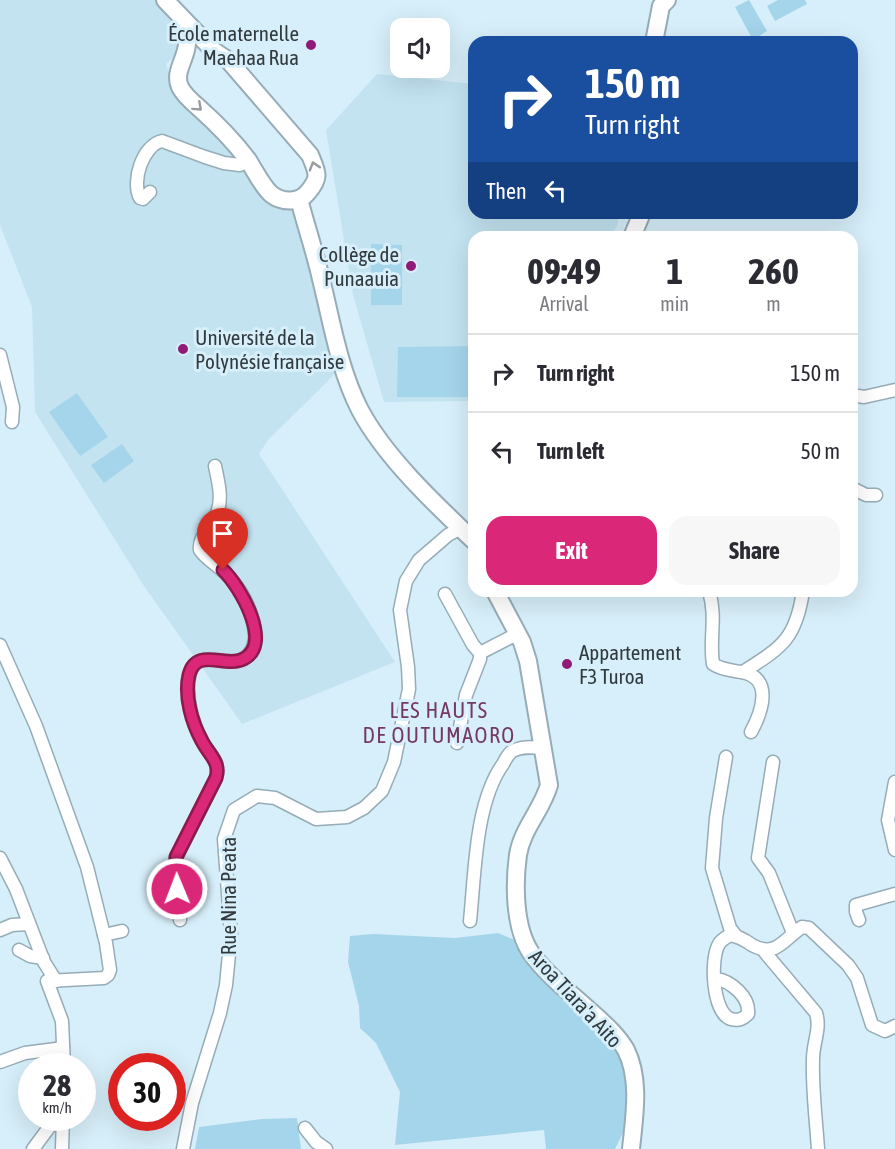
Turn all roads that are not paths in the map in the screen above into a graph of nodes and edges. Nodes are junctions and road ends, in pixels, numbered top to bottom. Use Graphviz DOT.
graph roads {
  1 [pos="165,0"];
  2 [pos="667,0"];
  3 [pos="184,20"];
  4 [pos="655,36"];
  5 [pos="214,51"];
  6 [pos="185,57"];
  7 [pos="247,159"];
  8 [pos="150,192"];
  9 [pos="299,199"];
  10 [pos="0,355"];
  11 [pos="895,390"];
  12 [pos="858,396"];
  13 [pos="13,407"];
  14 [pos="0,415"];
  15 [pos="12,422"];
  16 [pos="215,466"];
  17 [pos="858,491"];
  18 [pos="876,495"];
  19 [pos="461,528"];
  20 [pos="468,535"];
  21 [pos="445,594"];
  22 [pos="498,597"];
  23 [pos="711,597"];
  24 [pos="802,597"];
  25 [pos="517,634"];
  26 [pos="0,645"];
  27 [pos="480,652"];
  28 [pos="743,672"];
  29 [pos="751,732"];
  30 [pos="457,743"];
  31 [pos="542,748"];
  32 [pos="726,758"];
  33 [pos="773,762"];
  34 [pos="895,782"];
  35 [pos="895,850"];
  36 [pos="0,858"];
  37 [pos="895,894"];
  38 [pos="180,920"];
  39 [pos="860,920"];
  40 [pos="470,921"];
  41 [pos="28,924"];
  42 [pos="0,930"];
  43 [pos="122,932"];
  44 [pos="793,933"];
  45 [pos="104,935"];
  46 [pos="736,936"];
  47 [pos="19,950"];
  48 [pos="763,950"];
  49 [pos="43,958"];
  50 [pos="716,979"];
  51 [pos="56,981"];
  52 [pos="895,1026"];
  53 [pos="63,1047"];
  54 [pos="63,1053"];
  55 [pos="0,1062"];
  56 [pos="305,1128"];
  57 [pos="46,1131"];
  58 [pos="63,1131"];
  59 [pos="33,1149"];
  60 [pos="62,1149"];
  61 [pos="183,1149"];
  62 [pos="326,1149"];
  63 [pos="631,1149"];
  64 [pos="818,1149"];
  1 -- 3 [label="main road"];
  2 -- 4 [label="main road"];
  3 -- 5 [label="main road"];
  3 -- 6 [label="main road"];
  5 -- 6 [label="main road"];
  9 -- 5 [label="main road, one-way"];
  6 -- 7 [label="main road, one-way"];
  7 -- 8 [label="street"];
  7 -- 9 [label="main road"];
  9 -- 19 [label="main road"];
  10 -- 13 [label="street"];
  11 -- 12 [label="street"];
  13 -- 14 [label="street"];
  13 -- 15 [label="street"];
  16 -- 38 [label="street"];
  17 -- 18 [label="street"];
  19 -- 20 [label="main road"];
  19 -- 61 [label="street, Rue Nina Peata"];
  21 -- 27 [label="street"];
  22 -- 25 [label="main road, Aroa Tiara'a Aito"];
  23 -- 28 [label="street"];
  24 -- 28 [label="street"];
  25 -- 27 [label="street"];
  25 -- 31 [label="main road, Aroa Tiara'a Aito"];
  26 -- 45 [label="street"];
  27 -- 30 [label="street"];
  28 -- 29 [label="street"];
  31 -- 40 [label="street"];
  31 -- 63 [label="main road, Aroa Tiara'a Aito"];
  32 -- 46 [label="street"];
  33 -- 44 [label="street"];
  34 -- 35 [label="street"];
  36 -- 41 [label="street"];
  37 -- 39 [label="street"];
  41 -- 42 [label="street"];
  41 -- 49 [label="street"];
  43 -- 45 [label="street"];
  44 -- 48 [label="street"];
  44 -- 52 [label="street"];
  45 -- 51 [label="street"];
  46 -- 48 [label="street"];
  46 -- 50 [label="street"];
  47 -- 49 [label="street"];
  48 -- 64 [label="street"];
  49 -- 51 [label="street"];
  51 -- 53 [label="street"];
  53 -- 54 [label="street"];
  53 -- 55 [label="street"];
  56 -- 62 [label="street"];
  57 -- 59 [label="street"];
  58 -- 60 [label="street"];
}
